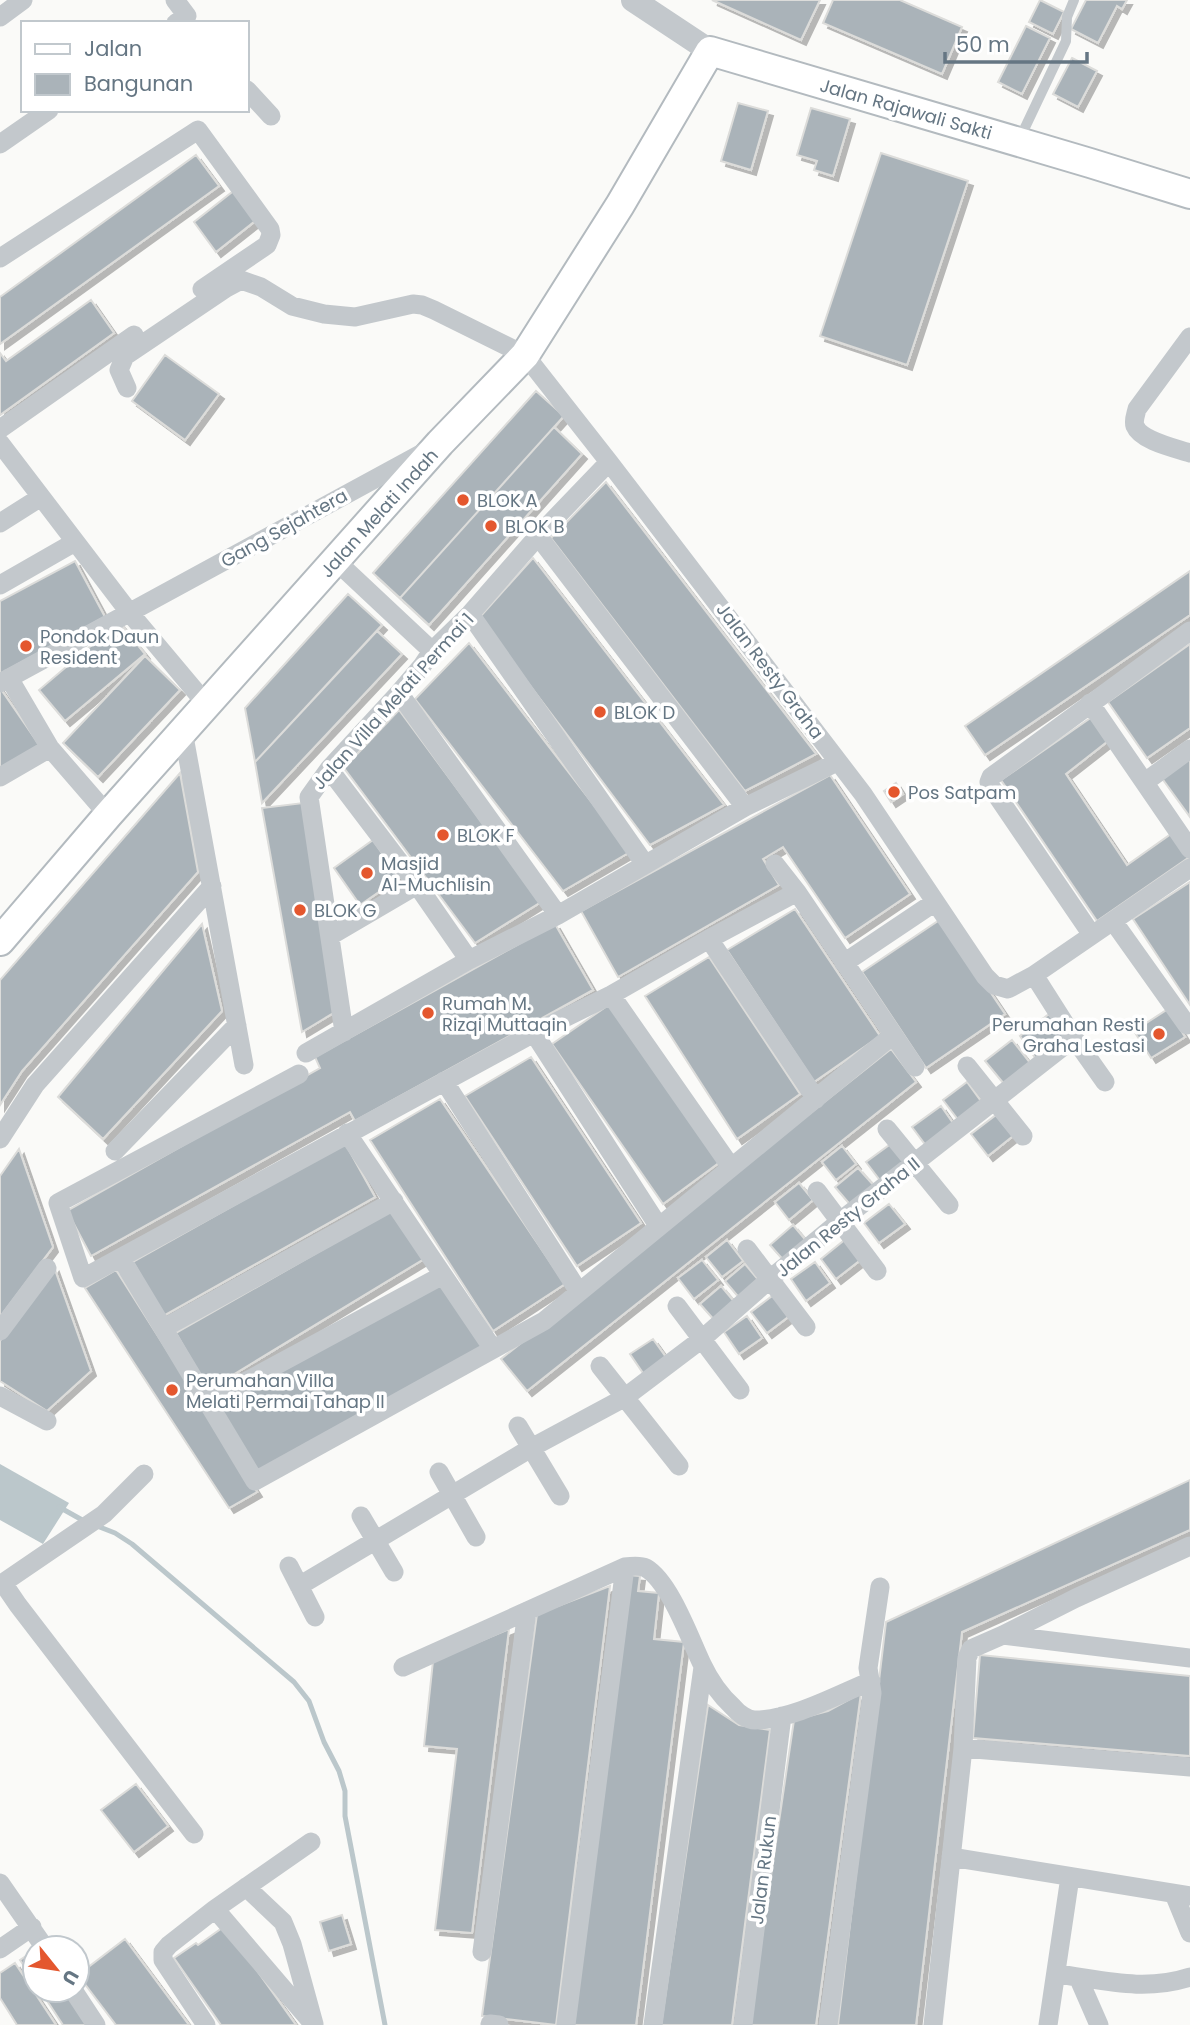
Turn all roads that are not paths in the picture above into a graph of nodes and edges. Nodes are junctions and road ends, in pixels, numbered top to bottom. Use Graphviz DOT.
graph roads {
  1 [pos="23,0"];
  2 [pos="633,0"];
  3 [pos="1074,0"];
  4 [pos="0,17"];
  5 [pos="710,51"];
  6 [pos="248,91"];
  7 [pos="46,112"];
  8 [pos="271,116"];
  9 [pos="1018,141"];
  10 [pos="0,144"];
  11 [pos="1190,194"];
  12 [pos="0,257"];
  13 [pos="1189,342"];
  14 [pos="525,355"];
  15 [pos="127,388"];
  16 [pos="0,429"];
  17 [pos="0,443"];
  18 [pos="440,443"];
  19 [pos="1190,453"];
  20 [pos="609,461"];
  21 [pos="41,497"];
  22 [pos="0,523"];
  23 [pos="538,536"];
  24 [pos="75,542"];
  25 [pos="336,561"];
  26 [pos="0,584"];
  27 [pos="129,612"];
  28 [pos="470,614"];
  29 [pos="1190,631"];
  30 [pos="432,651"];
  31 [pos="5,681"];
  32 [pos="399,693"];
  33 [pos="1090,703"];
  34 [pos="207,705"];
  35 [pos="183,731"];
  36 [pos="50,748"];
  37 [pos="1190,748"];
  38 [pos="837,762"];
  39 [pos="329,769"];
  40 [pos="0,776"];
  41 [pos="1145,782"];
  42 [pos="745,807"];
  43 [pos="108,815"];
  44 [pos="1190,849"];
  45 [pos="645,864"];
  46 [pos="775,864"];
  47 [pos="1190,868"];
  48 [pos="416,885"];
  49 [pos="212,886"];
  50 [pos="797,892"];
  51 [pos="935,902"];
  52 [pos="558,915"];
  53 [pos="1113,921"];
  54 [pos="1092,935"];
  55 [pos="331,936"];
  56 [pos="709,939"];
  57 [pos="0,941"];
  58 [pos="469,960"];
  59 [pos="844,963"];
  60 [pos="1034,975"];
  61 [pos="611,995"];
  62 [pos="237,1025"];
  63 [pos="1187,1025"];
  64 [pos="344,1032"];
  65 [pos="534,1033"];
  66 [pos="893,1035"];
  67 [pos="1074,1038"];
  68 [pos="306,1053"];
  69 [pos="244,1065"];
  70 [pos="967,1066"];
  71 [pos="915,1067"];
  72 [pos="299,1074"];
  73 [pos="444,1081"];
  74 [pos="1105,1082"];
  75 [pos="816,1099"];
  76 [pos="995,1100"];
  77 [pos="887,1129"];
  78 [pos="347,1133"];
  79 [pos="1023,1136"];
  80 [pos="0,1139"];
  81 [pos="115,1151"];
  82 [pos="914,1164"];
  83 [pos="731,1167"];
  84 [pos="817,1191"];
  85 [pos="394,1201"];
  86 [pos="949,1205"];
  87 [pos="839,1222"];
  88 [pos="659,1227"];
  89 [pos="747,1249"];
  90 [pos="121,1258"];
  91 [pos="47,1268"];
  92 [pos="877,1271"];
  93 [pos="443,1275"];
  94 [pos="770,1279"];
  95 [pos="579,1292"];
  96 [pos="677,1306"];
  97 [pos="806,1327"];
  98 [pos="164,1328"];
  99 [pos="0,1331"];
  100 [pos="702,1339"];
  101 [pos="493,1349"];
  102 [pos="600,1366"];
  103 [pos="740,1390"];
  104 [pos="0,1396"];
  105 [pos="624,1398"];
  106 [pos="208,1402"];
  107 [pos="47,1421"];
  108 [pos="518,1426"];
  109 [pos="531,1448"];
  110 [pos="679,1466"];
  111 [pos="439,1472"];
  112 [pos="144,1474"];
  113 [pos="452,1496"];
  114 [pos="560,1496"];
  115 [pos="361,1516"];
  116 [pos="475,1537"];
  117 [pos="376,1541"];
  118 [pos="1190,1546"];
  119 [pos="289,1566"];
  120 [pos="625,1567"];
  121 [pos="394,1572"];
  122 [pos="2,1584"];
  123 [pos="299,1586"];
  124 [pos="880,1587"];
  125 [pos="527,1611"];
  126 [pos="315,1617"];
  127 [pos="1003,1635"];
  128 [pos="1190,1658"];
  129 [pos="403,1667"];
  130 [pos="703,1667"];
  131 [pos="871,1681"];
  132 [pos="782,1716"];
  133 [pos="963,1748"];
  134 [pos="1190,1767"];
  135 [pos="194,1834"];
  136 [pos="311,1842"];
  137 [pos="951,1857"];
  138 [pos="1070,1877"];
  139 [pos="0,1882"];
  140 [pos="246,1887"];
  141 [pos="1182,1895"];
  142 [pos="215,1909"];
  143 [pos="32,1927"];
  144 [pos="1190,1933"];
  145 [pos="37,1934"];
  146 [pos="0,1949"];
  147 [pos="482,1951"];
  148 [pos="1057,1974"];
  149 [pos="1078,1977"];
  150 [pos="1190,1977"];
  151 [pos="82,2004"];
  152 [pos="96,2025"];
  153 [pos="206,2025"];
  154 [pos="314,2025"];
  155 [pos="566,2025"];
  156 [pos="653,2025"];
  157 [pos="743,2025"];
  158 [pos="828,2025"];
  159 [pos="933,2025"];
  160 [pos="1048,2025"];
  161 [pos="1099,2025"];
  1 -- 4 [label="street"];
  2 -- 5 [label="street, Jalan Rajawali Sakti"];
  3 -- 9 [label="lane"];
  5 -- 9 [label="main road, Jalan Rajawali Sakti"];
  5 -- 14 [label="main road, Jalan Melati Indah"];
  6 -- 8 [label="street"];
  7 -- 10 [label="street"];
  9 -- 11 [label="main road, Jalan Rajawali Sakti"];
  12 -- 16 [label="street"];
  13 -- 19 [label="street"];
  14 -- 15 [label="street"];
  14 -- 18 [label="main road, Jalan Melati Indah"];
  14 -- 20 [label="street, Jalan Resty Graha"];
  17 -- 21 [label="street"];
  18 -- 25 [label="main road, Jalan Melati Indah"];
  18 -- 27 [label="street, Gang Sejahtera"];
  20 -- 23 [label="street, Jalan Villa Melati Permai 1"];
  20 -- 38 [label="street, Jalan Resty Graha"];
  21 -- 22 [label="street"];
  21 -- 24 [label="street"];
  23 -- 28 [label="street, Jalan Villa Melati Permai 1"];
  23 -- 42 [label="street"];
  24 -- 26 [label="street"];
  24 -- 27 [label="street"];
  25 -- 30 [label="street"];
  25 -- 34 [label="main road, Jalan Melati Indah"];
  27 -- 31 [label="street, Gang Sejahtera"];
  27 -- 34 [label="street"];
  28 -- 30 [label="street, Jalan Villa Melati Permai 1"];
  28 -- 45 [label="street"];
  29 -- 33 [label="street"];
  30 -- 32 [label="street, Jalan Villa Melati Permai 1"];
  31 -- 36 [label="street"];
  32 -- 39 [label="street, Jalan Villa Melati Permai 1"];
  32 -- 52 [label="street"];
  33 -- 41 [label="street"];
  33 -- 54 [label="street"];
  34 -- 35 [label="main road, Jalan Melati Indah"];
  35 -- 43 [label="main road, Jalan Melati Indah"];
  35 -- 49 [label="street"];
  36 -- 40 [label="street"];
  36 -- 43 [label="street"];
  37 -- 41 [label="street"];
  38 -- 42 [label="street"];
  38 -- 51 [label="street, Jalan Resty Graha"];
  39 -- 48 [label="street"];
  39 -- 55 [label="street, Jalan Villa Melati Permai 1"];
  41 -- 44 [label="street"];
  42 -- 45 [label="street"];
  43 -- 57 [label="main road, Jalan Melati Indah"];
  45 -- 52 [label="street"];
  46 -- 50 [label="street"];
  47 -- 53 [label="street"];
  48 -- 55 [label="street"];
  48 -- 58 [label="street"];
  49 -- 62 [label="street"];
  49 -- 80 [label="street"];
  50 -- 56 [label="street"];
  50 -- 59 [label="street"];
  51 -- 59 [label="street"];
  51 -- 60 [label="street, Jalan Resty Graha"];
  52 -- 58 [label="street"];
  53 -- 54 [label="street"];
  53 -- 63 [label="street"];
  54 -- 60 [label="street"];
  55 -- 64 [label="street, Jalan Villa Melati Permai 1"];
  56 -- 61 [label="street"];
  56 -- 75 [label="street"];
  58 -- 64 [label="street"];
  59 -- 66 [label="street"];
  60 -- 67 [label="street"];
  61 -- 65 [label="street"];
  61 -- 83 [label="street"];
  62 -- 69 [label="street"];
  62 -- 81 [label="street"];
  64 -- 68 [label="street"];
  65 -- 73 [label="street"];
  65 -- 88 [label="street"];
  66 -- 71 [label="street"];
  66 -- 75 [label="street"];
  67 -- 74 [label="street"];
  67 -- 76 [label="street, Jalan Resty Graha II"];
  70 -- 76 [label="street"];
  72 -- 90 [label="street"];
  73 -- 78 [label="street"];
  73 -- 95 [label="street"];
  75 -- 83 [label="street"];
  76 -- 79 [label="street"];
  76 -- 82 [label="street, Jalan Resty Graha II"];
  77 -- 82 [label="street"];
  78 -- 85 [label="street"];
  78 -- 90 [label="street"];
  82 -- 86 [label="street"];
  82 -- 87 [label="street, Jalan Resty Graha II"];
  83 -- 88 [label="street"];
  84 -- 87 [label="street"];
  85 -- 93 [label="street"];
  85 -- 98 [label="street"];
  87 -- 92 [label="street"];
  87 -- 94 [label="street, Jalan Resty Graha II"];
  88 -- 95 [label="street"];
  89 -- 94 [label="street"];
  90 -- 98 [label="street"];
  91 -- 99 [label="street"];
  93 -- 101 [label="street"];
  93 -- 106 [label="street"];
  94 -- 97 [label="street"];
  94 -- 100 [label="street, Jalan Resty Graha II"];
  95 -- 101 [label="street"];
  96 -- 100 [label="street"];
  98 -- 106 [label="street"];
  100 -- 103 [label="street"];
  100 -- 105 [label="street, Jalan Resty Graha II"];
  101 -- 106 [label="street"];
  102 -- 105 [label="street"];
  104 -- 107 [label="street"];
  105 -- 109 [label="street, Jalan Resty Graha II"];
  105 -- 110 [label="street"];
  108 -- 109 [label="street"];
  109 -- 113 [label="street, Jalan Resty Graha II"];
  109 -- 114 [label="street"];
  111 -- 113 [label="street"];
  112 -- 122 [label="street"];
  113 -- 116 [label="street"];
  113 -- 117 [label="street, Jalan Resty Graha II"];
  115 -- 117 [label="street"];
  117 -- 121 [label="street"];
  117 -- 123 [label="street, Jalan Resty Graha II"];
  118 -- 127 [label="street"];
  119 -- 123 [label="street"];
  120 -- 125 [label="street"];
  120 -- 130 [label="street"];
  120 -- 155 [label="street"];
  122 -- 135 [label="street"];
  123 -- 126 [label="street"];
  124 -- 131 [label="street"];
  125 -- 129 [label="street"];
  125 -- 147 [label="street"];
  127 -- 128 [label="street"];
  127 -- 133 [label="street"];
  130 -- 132 [label="street"];
  130 -- 156 [label="street"];
  131 -- 132 [label="street"];
  131 -- 158 [label="street"];
  132 -- 157 [label="street, Jalan Rukun"];
  133 -- 134 [label="street"];
  133 -- 137 [label="street"];
  136 -- 140 [label="street"];
  137 -- 138 [label="street"];
  137 -- 159 [label="street"];
  138 -- 141 [label="street"];
  138 -- 148 [label="street"];
  139 -- 143 [label="street"];
  140 -- 142 [label="street"];
  140 -- 154 [label="street"];
  141 -- 144 [label="street"];
  142 -- 153 [label="street"];
  142 -- 154 [label="street"];
  143 -- 145 [label="street"];
  143 -- 146 [label="street"];
  148 -- 149 [label="street"];
  148 -- 160 [label="street"];
  149 -- 150 [label="street"];
  149 -- 161 [label="street"];
  151 -- 152 [label="street"];
}
